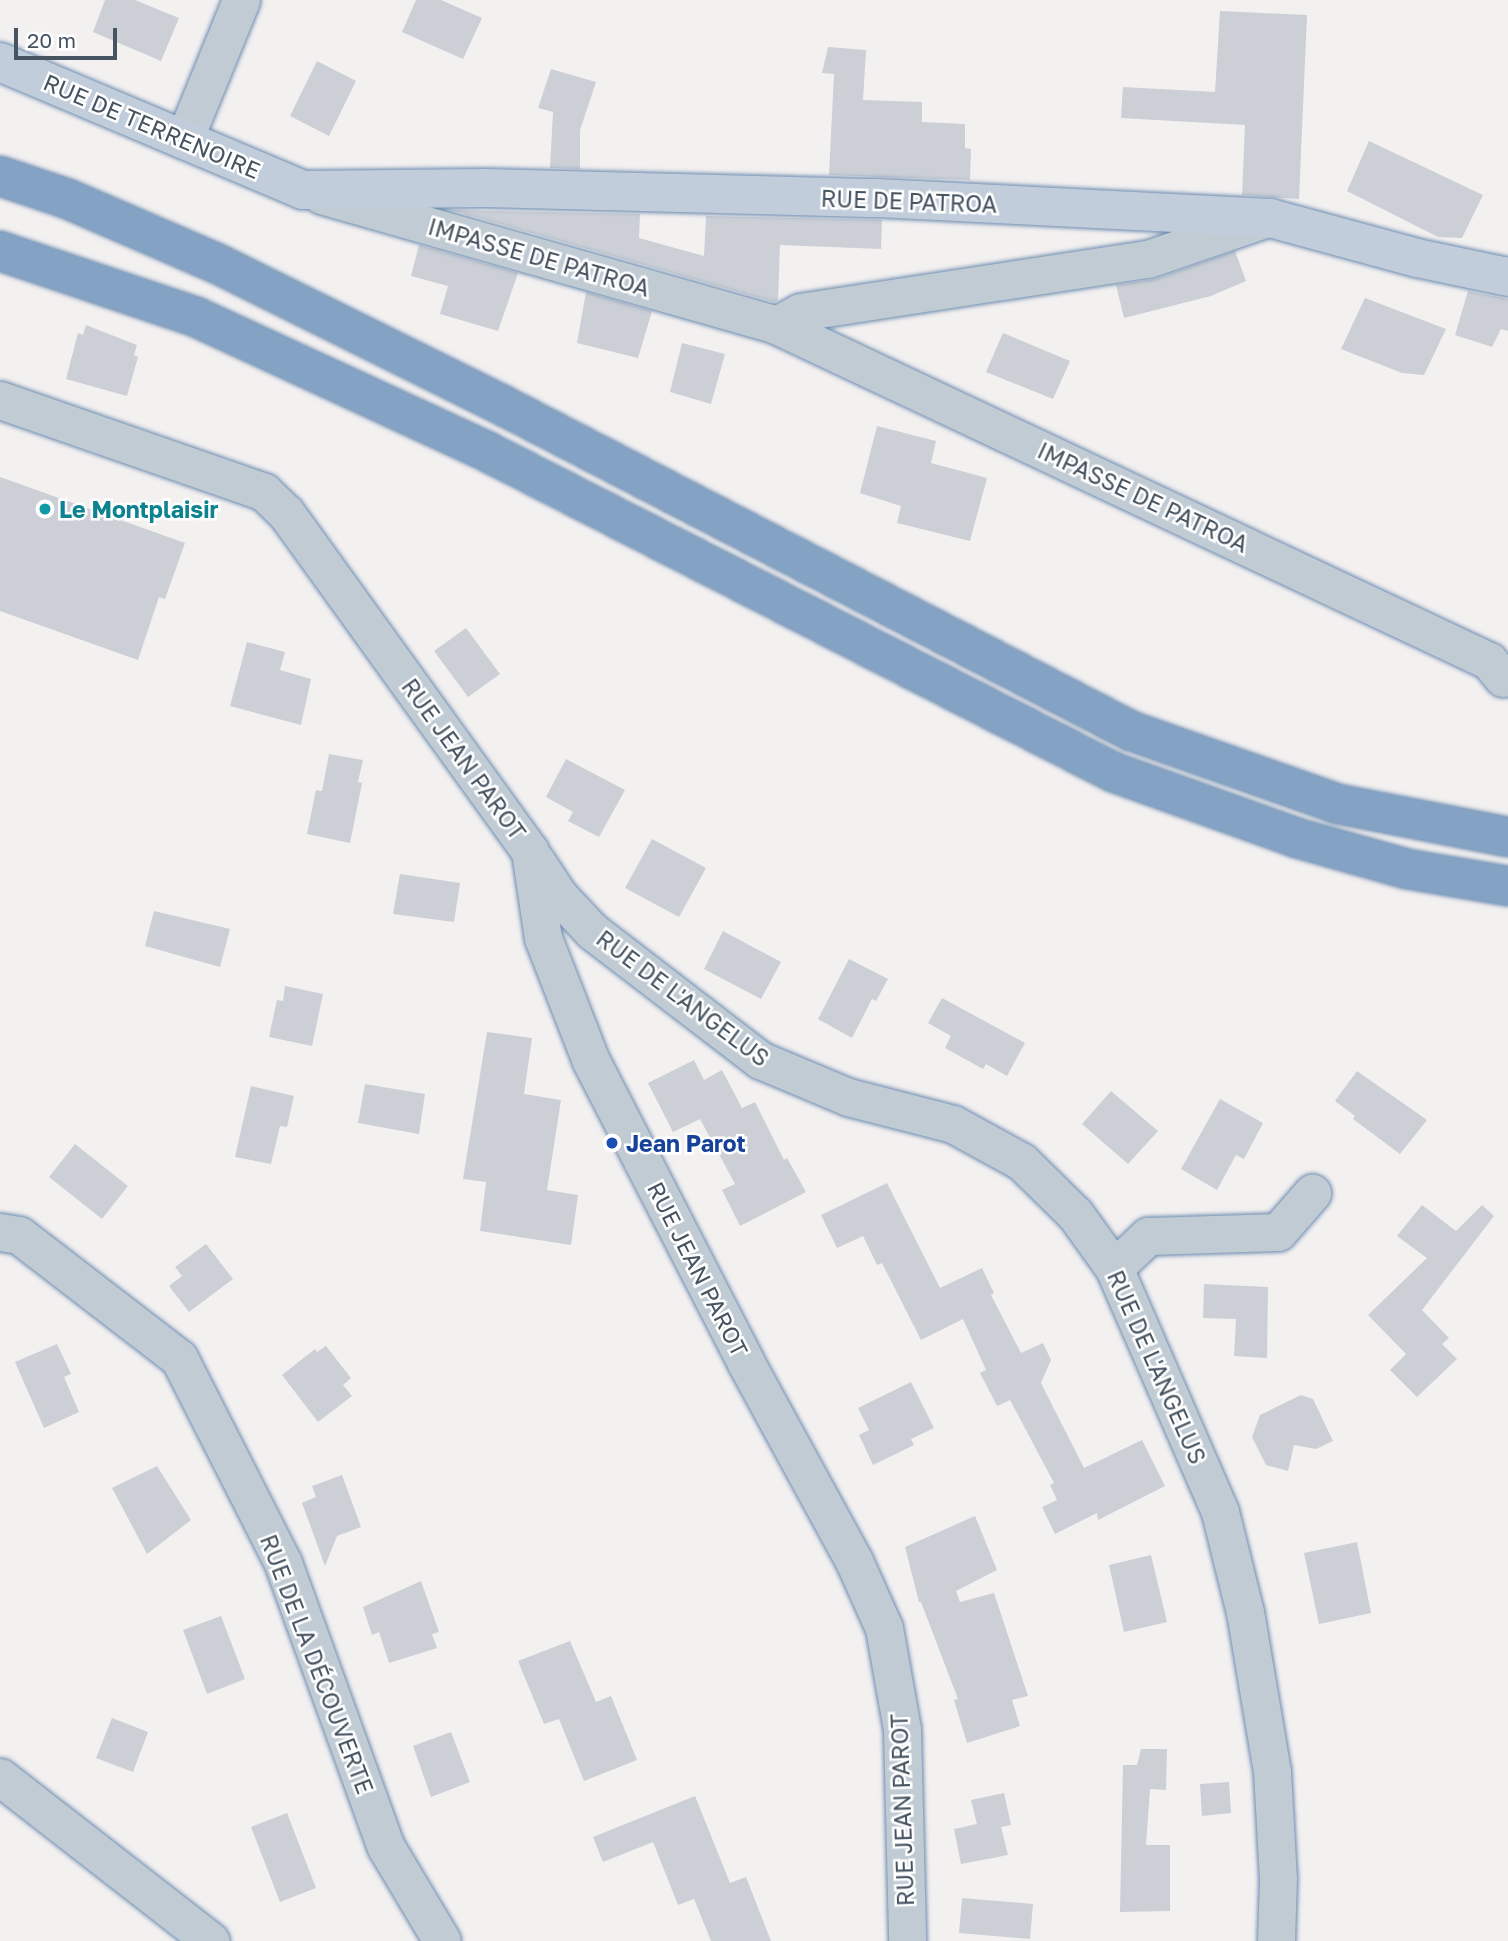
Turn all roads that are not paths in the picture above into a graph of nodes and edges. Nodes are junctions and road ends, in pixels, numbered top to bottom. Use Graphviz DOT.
graph roads {
  1 [pos="241,0"];
  2 [pos="0,61"];
  3 [pos="184,140"];
  4 [pos="0,177"];
  5 [pos="303,190"];
  6 [pos="1270,218"];
  7 [pos="0,251"];
  8 [pos="1508,277"];
  9 [pos="776,325"];
  10 [pos="0,400"];
  11 [pos="1503,678"];
  12 [pos="1508,837"];
  13 [pos="530,851"];
  14 [pos="1508,886"];
  15 [pos="1312,1193"];
  16 [pos="0,1232"];
  17 [pos="1114,1268"];
  18 [pos="0,1777"];
  19 [pos="211,1941"];
  20 [pos="442,1941"];
  21 [pos="907,1941"];
  22 [pos="1276,1941"];
  1 -- 3 [label="street"];
  2 -- 3 [label="street, RUE DE TERRENOIRE"];
  3 -- 5 [label="street, RUE DE TERRENOIRE"];
  4 -- 12 [label="highway"];
  5 -- 6 [label="street, RUE DE PATROA"];
  5 -- 9 [label="street, IMPASSE DE PATROA"];
  6 -- 8 [label="street, RUE DE PATROA"];
  6 -- 9 [label="street"];
  7 -- 14 [label="highway"];
  9 -- 11 [label="street, IMPASSE DE PATROA"];
  10 -- 13 [label="street, RUE JEAN PAROT"];
  13 -- 17 [label="street, RUE DE L'ANGELUS"];
  13 -- 21 [label="street, RUE JEAN PAROT"];
  15 -- 17 [label="street"];
  16 -- 20 [label="street, RUE DE LA DÉCOUVERTE"];
  17 -- 22 [label="street, RUE DE L'ANGELUS"];
  18 -- 19 [label="street"];
}
